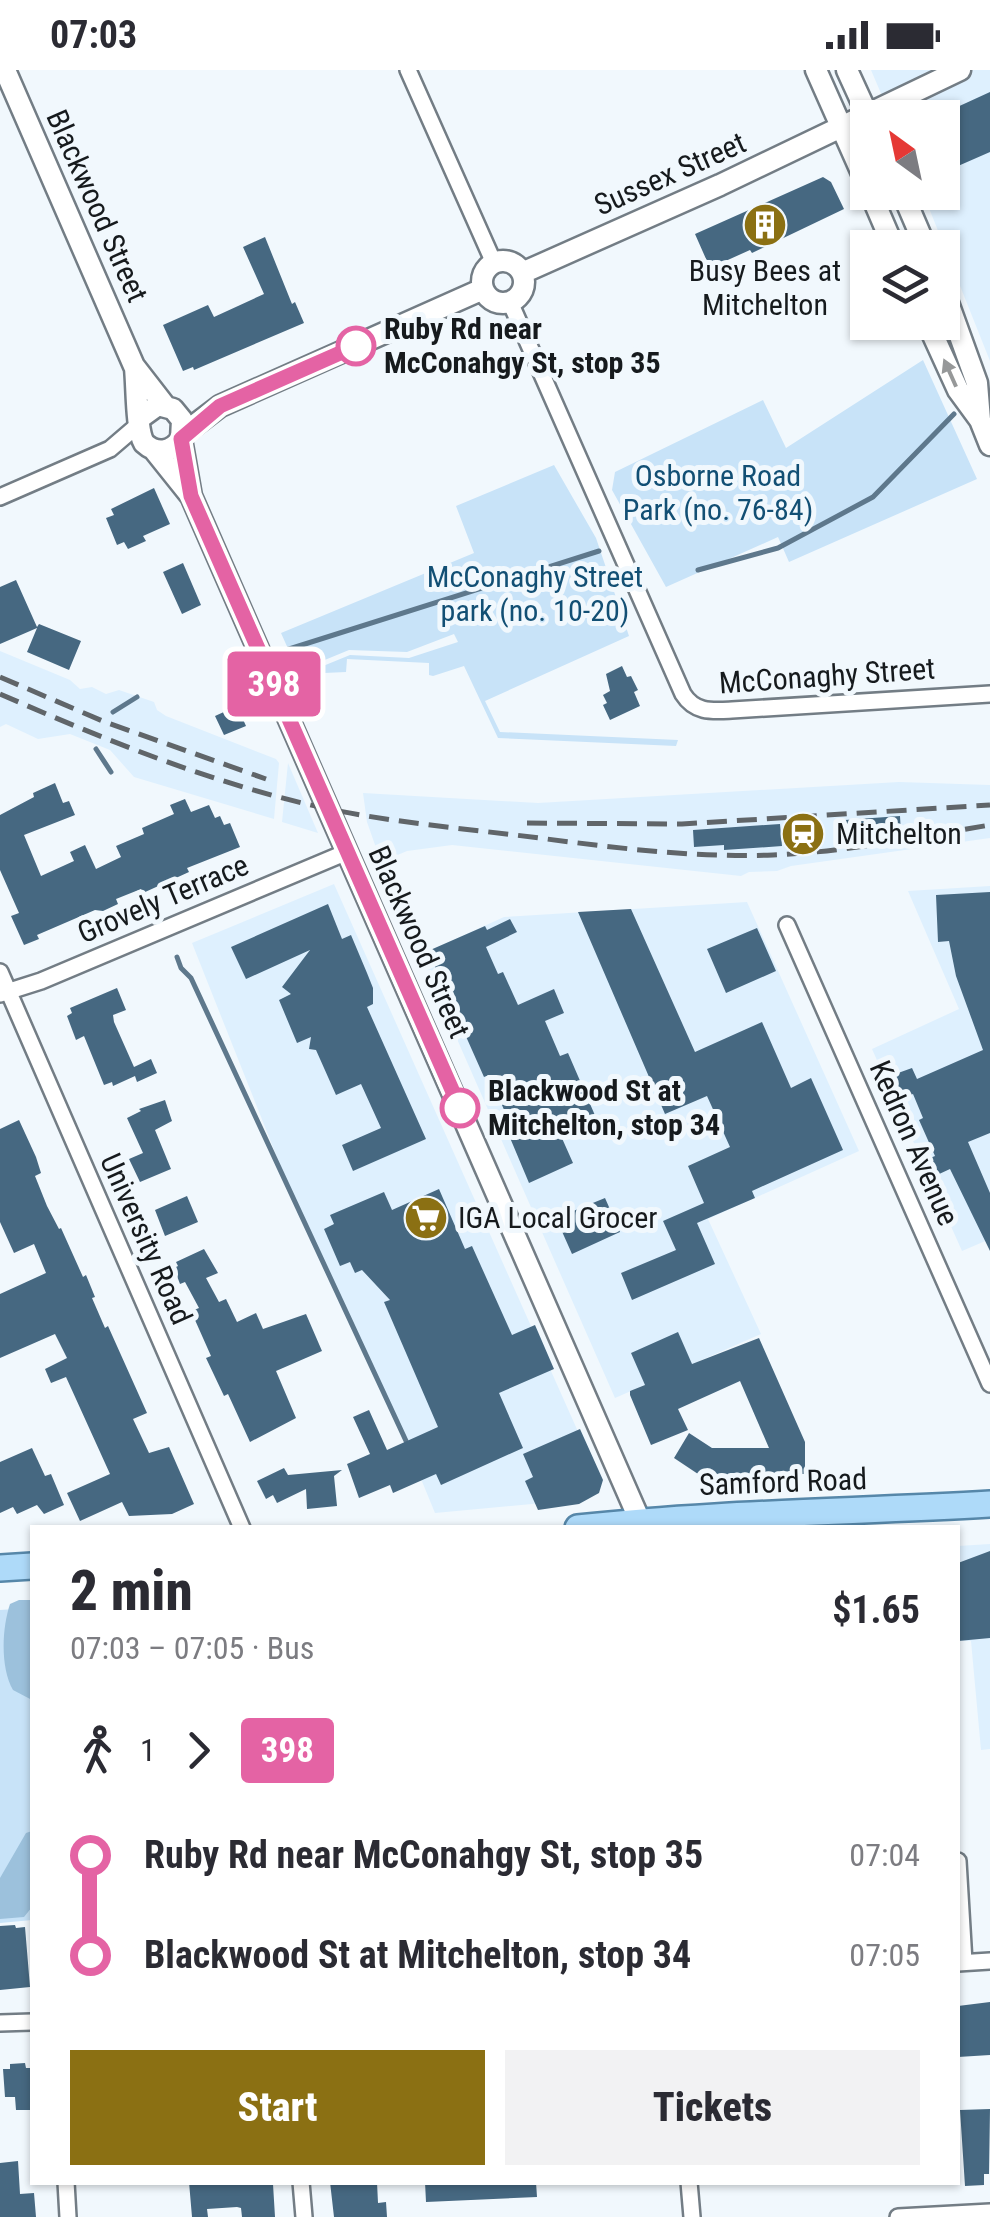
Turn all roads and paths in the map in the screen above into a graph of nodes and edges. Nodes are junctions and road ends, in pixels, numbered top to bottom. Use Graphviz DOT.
graph roads {
  1 [pos="5,70"];
  2 [pos="408,70"];
  3 [pos="816,70"];
  4 [pos="847,70"];
  5 [pos="926,70"];
  6 [pos="960,70"];
  7 [pos="861,100"];
  8 [pos="875,100"];
  9 [pos="893,100"];
  10 [pos="850,121"];
  11 [pos="840,127"];
  12 [pos="850,149"];
  13 [pos="494,263"];
  14 [pos="522,272"];
  15 [pos="483,289"];
  16 [pos="510,302"];
  17 [pos="960,336"];
  18 [pos="935,340"];
  19 [pos="134,366"];
  20 [pos="220,406"];
  21 [pos="169,407"];
  22 [pos="980,420"];
  23 [pos="139,421"];
  24 [pos="182,437"];
  25 [pos="990,445"];
  26 [pos="110,449"];
  27 [pos="152,449"];
  28 [pos="191,496"];
  29 [pos="0,497"];
  30 [pos="990,694"];
  31 [pos="347,852"];
  32 [pos="787,925"];
  33 [pos="0,972"];
  34 [pos="4,993"];
  35 [pos="990,1384"];
  36 [pos="990,1504"];
  37 [pos="641,1524"];
  38 [pos="241,1525"];
  39 [pos="30,1566"];
  40 [pos="0,1568"];
  41 [pos="960,1928"];
  42 [pos="990,1961"];
  43 [pos="961,1962"];
  44 [pos="30,2022"];
  45 [pos="0,2023"];
  46 [pos="66,2185"];
  47 [pos="302,2185"];
  48 [pos="689,2185"];
  49 [pos="990,2212"];
  50 [pos="68,2217"];
  51 [pos="304,2217"];
  52 [pos="692,2217"];
  53 [pos="898,2217"];
  1 -- 19 [label="street, Blackwood Street"];
  2 -- 13 [label="street"];
  3 -- 11 [label="street"];
  4 -- 7 [label="street"];
  5 -- 8 [label="street"];
  6 -- 9 [label="street"];
  10 -- 11 [label="street, Sussex Street"];
  11 -- 12 [label="street"];
  11 -- 14 [label="street, Sussex Street"];
  13 -- 14 [label="street"];
  13 -- 15 [label="street"];
  14 -- 16 [label="street"];
  15 -- 16 [label="street"];
  15 -- 20 [label="street"];
  16 -- 30 [label="street, McConaghy Street"];
  17 -- 22 [label="street"];
  22 -- 18 [label="street, one-way"];
  19 -- 21 [label="street, Blackwood Street"];
  19 -- 23 [label="street, Blackwood Street"];
  20 -- 21 [label="street"];
  20 -- 24 [label="street"];
  21 -- 23 [label="street"];
  21 -- 24 [label="street"];
  22 -- 25 [label="street"];
  23 -- 26 [label="street"];
  23 -- 27 [label="street"];
  24 -- 27 [label="street"];
  24 -- 28 [label="street, Blackwood Street"];
  26 -- 27 [label="street"];
  26 -- 29 [label="street"];
  27 -- 28 [label="street, Blackwood Street"];
  28 -- 31 [label="street, Blackwood Street"];
  31 -- 34 [label="street, Grovely Terrace"];
  31 -- 37 [label="street, Blackwood Street"];
  32 -- 35 [label="street, Kedron Avenue"];
  33 -- 34 [label="street, University Road"];
  34 -- 38 [label="street, University Road"];
  36 -- 37 [label="main road, Samford Road"];
  39 -- 40 [label="main road"];
  41 -- 43 [label="street"];
  42 -- 43 [label="street"];
  44 -- 45 [label="street"];
  46 -- 50 [label="street"];
  47 -- 51 [label="street"];
  48 -- 52 [label="street"];
  49 -- 53 [label="street"];
}
